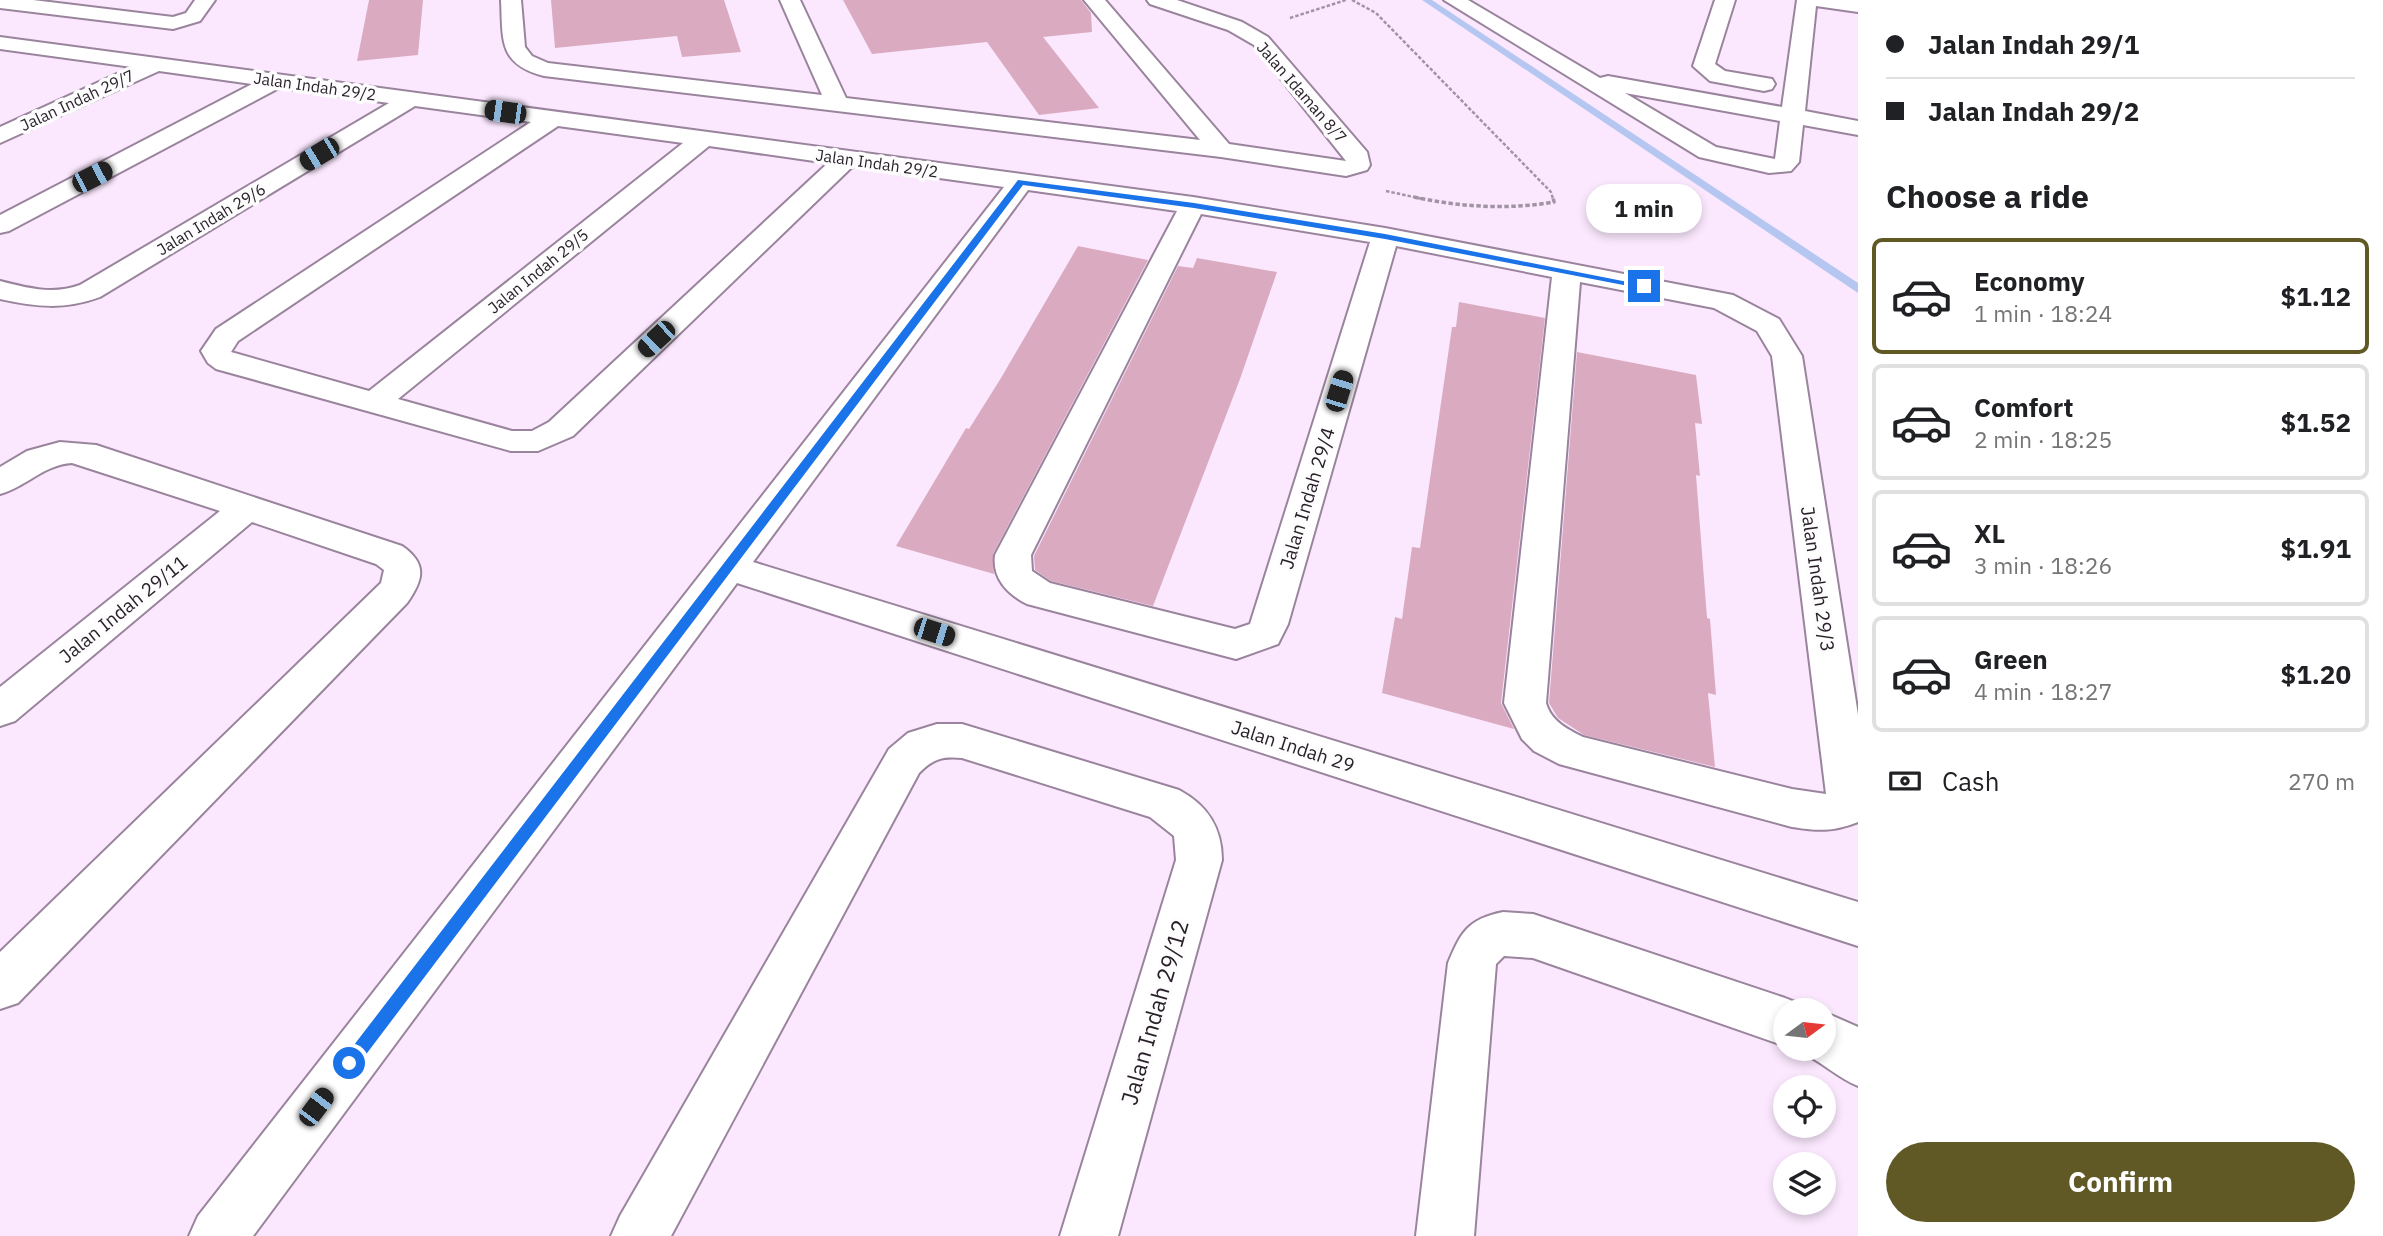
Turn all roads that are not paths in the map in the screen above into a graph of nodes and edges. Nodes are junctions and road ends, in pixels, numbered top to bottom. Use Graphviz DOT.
graph roads {
  1 [pos="205,0"];
  2 [pos="511,0"];
  3 [pos="790,0"];
  4 [pos="1094,0"];
  5 [pos="1157,0"];
  6 [pos="1454,0"];
  7 [pos="1725,0"];
  8 [pos="1807,0"];
  9 [pos="1815,0"];
  10 [pos="0,2"];
  11 [pos="1858,6"];
  12 [pos="7,48"];
  13 [pos="155,65"];
  14 [pos="1585,79"];
  15 [pos="275,81"];
  16 [pos="1797,90"];
  17 [pos="411,99"];
  18 [pos="836,102"];
  19 [pos="1793,115"];
  20 [pos="552,119"];
  21 [pos="1858,128"];
  22 [pos="0,136"];
  23 [pos="703,139"];
  24 [pos="1221,150"];
  25 [pos="847,158"];
  26 [pos="1021,182"];
  27 [pos="1194,205"];
  28 [pos="0,225"];
  29 [pos="1385,236"];
  30 [pos="1567,271"];
  31 [pos="0,290"];
  32 [pos="1748,313"];
  33 [pos="373,402"];
  34 [pos="0,482"];
  35 [pos="246,508"];
  36 [pos="727,567"];
  37 [pos="0,710"];
  38 [pos="1858,924"];
  39 [pos="0,986"];
  40 [pos="1773,1018"];
  41 [pos="1836,1043"];
  42 [pos="1858,1060"];
  43 [pos="218,1236"];
  44 [pos="640,1236"];
  45 [pos="1089,1236"];
  46 [pos="1445,1236"];
  1 -- 10 [label="street"];
  2 -- 18 [label="street, Jalan Idaman 8/7"];
  3 -- 18 [label="street"];
  4 -- 24 [label="street"];
  5 -- 24 [label="street, Jalan Idaman 8/7"];
  6 -- 14 [label="street"];
  7 -- 16 [label="street"];
  8 -- 16 [label="street"];
  9 -- 11 [label="street"];
  12 -- 13 [label="street, Jalan Indah 29/2"];
  13 -- 15 [label="street, Jalan Indah 29/2"];
  13 -- 22 [label="street, Jalan Indah 29/7"];
  14 -- 19 [label="street"];
  14 -- 19 [label="street"];
  15 -- 17 [label="street, Jalan Indah 29/2"];
  15 -- 28 [label="street"];
  16 -- 19 [label="street"];
  17 -- 20 [label="street, Jalan Indah 29/2"];
  17 -- 31 [label="street, Jalan Indah 29/6"];
  18 -- 24 [label="street, Jalan Idaman 8/7"];
  19 -- 21 [label="street"];
  20 -- 23 [label="street, Jalan Indah 29/2"];
  20 -- 33 [label="street"];
  23 -- 25 [label="street, Jalan Indah 29/2"];
  23 -- 33 [label="street, Jalan Indah 29/5"];
  25 -- 26 [label="street, Jalan Indah 29/2"];
  25 -- 33 [label="street"];
  26 -- 27 [label="street, Jalan Indah 29/2"];
  26 -- 36 [label="street"];
  27 -- 29 [label="street, Jalan Indah 29/2"];
  27 -- 29 [label="street, Jalan Indah 29/4"];
  29 -- 30 [label="street, Jalan Indah 29/2"];
  30 -- 32 [label="street, Jalan Indah 29/2"];
  30 -- 32 [label="street, Jalan Indah 29/3"];
  34 -- 35 [label="street"];
  35 -- 37 [label="street, Jalan Indah 29/11"];
  35 -- 39 [label="street"];
  36 -- 38 [label="street, Jalan Indah 29"];
  36 -- 43 [label="street"];
  40 -- 46 [label="street"];
  41 -- 42 [label="street"];
  44 -- 45 [label="street, Jalan Indah 29/12"];
}
